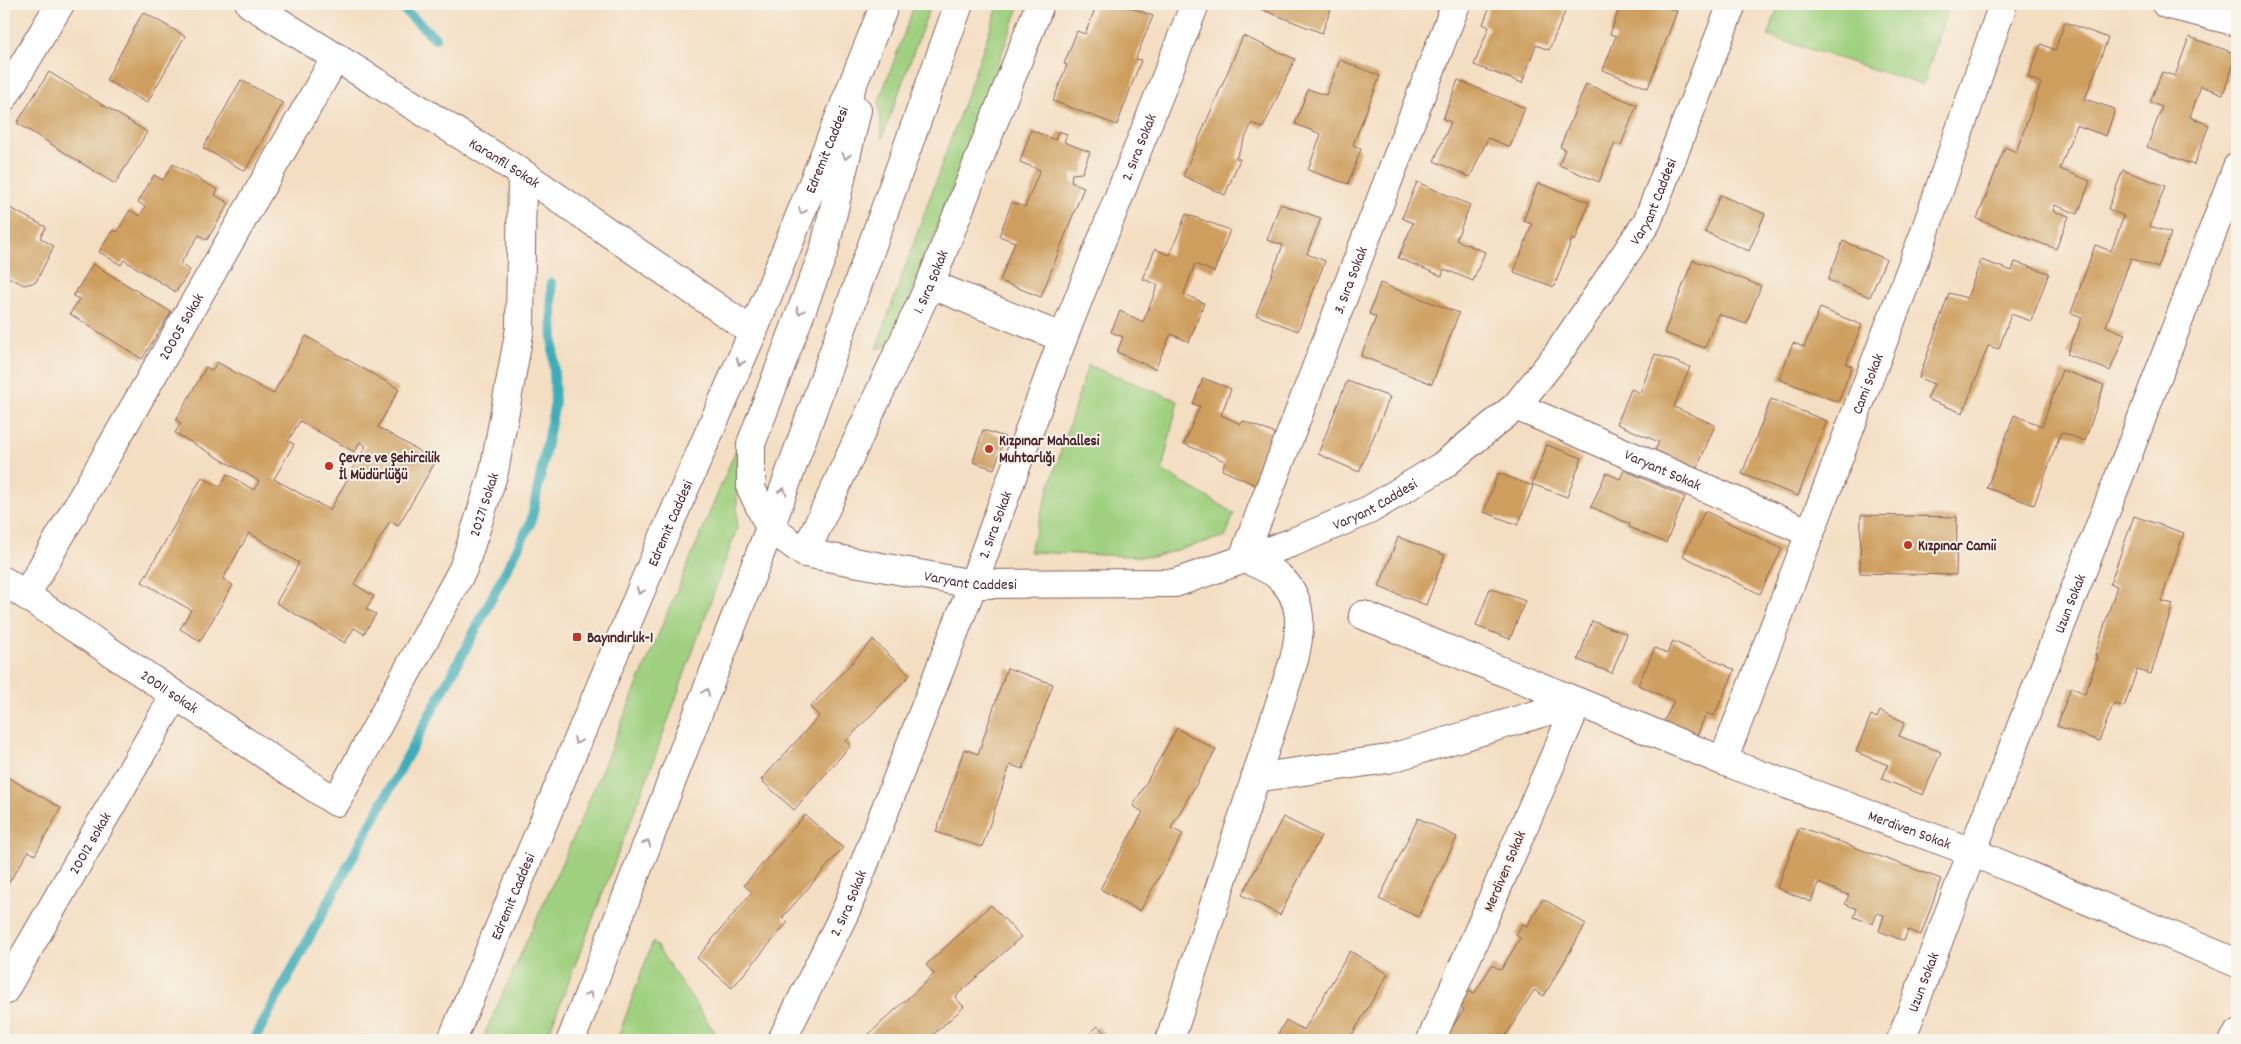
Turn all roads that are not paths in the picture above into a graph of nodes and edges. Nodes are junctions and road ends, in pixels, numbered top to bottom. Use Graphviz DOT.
graph roads {
  1 [pos="60,4"];
  2 [pos="250,4"];
  3 [pos="959,4"];
  4 [pos="1040,4"];
  5 [pos="1195,4"];
  6 [pos="1456,4"];
  7 [pos="1732,4"];
  8 [pos="2003,4"];
  9 [pos="2166,4"];
  10 [pos="881,13"];
  11 [pos="2237,22"];
  12 [pos="336,57"];
  13 [pos="4,97"];
  14 [pos="2237,167"];
  15 [pos="522,173"];
  16 [pos="930,284"];
  17 [pos="753,332"];
  18 [pos="1063,338"];
  19 [pos="1516,406"];
  20 [pos="770,528"];
  21 [pos="1810,532"];
  22 [pos="805,553"];
  23 [pos="1243,558"];
  24 [pos="974,584"];
  25 [pos="15,588"];
  26 [pos="1363,615"];
  27 [pos="175,695"];
  28 [pos="1578,702"];
  29 [pos="1723,761"];
  30 [pos="1255,778"];
  31 [pos="336,802"];
  32 [pos="1972,852"];
  33 [pos="2237,962"];
  34 [pos="4,991"];
  35 [pos="2237,1035"];
  36 [pos="452,1040"];
  37 [pos="571,1040"];
  38 [pos="782,1040"];
  39 [pos="1170,1040"];
  40 [pos="1431,1040"];
  41 [pos="1902,1040"];
  42 [pos="2234,1040"];
  1 -- 13 [label="main road"];
  2 -- 12 [label="main road, Karanfil Sokak"];
  20 -- 3 [label="main road, one-way"];
  4 -- 16 [label="main road, 1. Sıra Sokak"];
  5 -- 18 [label="main road, 2. Sıra Sokak"];
  6 -- 23 [label="main road, 3. Sıra Sokak"];
  7 -- 19 [label="main road, Varyant Caddesi"];
  8 -- 21 [label="main road, Cami Sokak"];
  9 -- 11 [label="main road"];
  10 -- 17 [label="main road, Edremit Caddesi, one-way"];
  10 -- 20 [label="main road, one-way"];
  12 -- 15 [label="main road, Karanfil Sokak"];
  12 -- 25 [label="main road, 20005 Sokak"];
  14 -- 32 [label="main road, Uzun Sokak"];
  15 -- 17 [label="main road, Karanfil Sokak"];
  15 -- 31 [label="main road, 20271 Sokak"];
  16 -- 18 [label="main road"];
  16 -- 22 [label="main road, 1. Sıra Sokak"];
  17 -- 36 [label="main road, Edremit Caddesi, one-way"];
  18 -- 24 [label="main road, 2. Sıra Sokak"];
  19 -- 21 [label="main road, Varyant Sokak"];
  19 -- 23 [label="main road, Varyant Caddesi"];
  20 -- 22 [label="main road, Varyant Caddesi"];
  37 -- 20 [label="main road, one-way"];
  21 -- 29 [label="main road, Cami Sokak"];
  22 -- 24 [label="main road, Varyant Caddesi"];
  23 -- 24 [label="main road, Varyant Caddesi"];
  23 -- 30 [label="main road"];
  24 -- 38 [label="main road, 2. Sıra Sokak"];
  25 -- 27 [label="main road, 20011 sokak"];
  26 -- 28 [label="main road"];
  27 -- 31 [label="main road, 20011 sokak"];
  27 -- 34 [label="main road, 20012 sokak"];
  28 -- 29 [label="main road, Merdiven Sokak"];
  28 -- 30 [label="main road"];
  28 -- 40 [label="main road, Merdiven Sokak"];
  29 -- 32 [label="main road, Merdiven Sokak"];
  30 -- 39 [label="main road"];
  32 -- 33 [label="main road, Merdiven Sokak"];
  32 -- 41 [label="main road, Uzun Sokak"];
  35 -- 42 [label="main road"];
}
